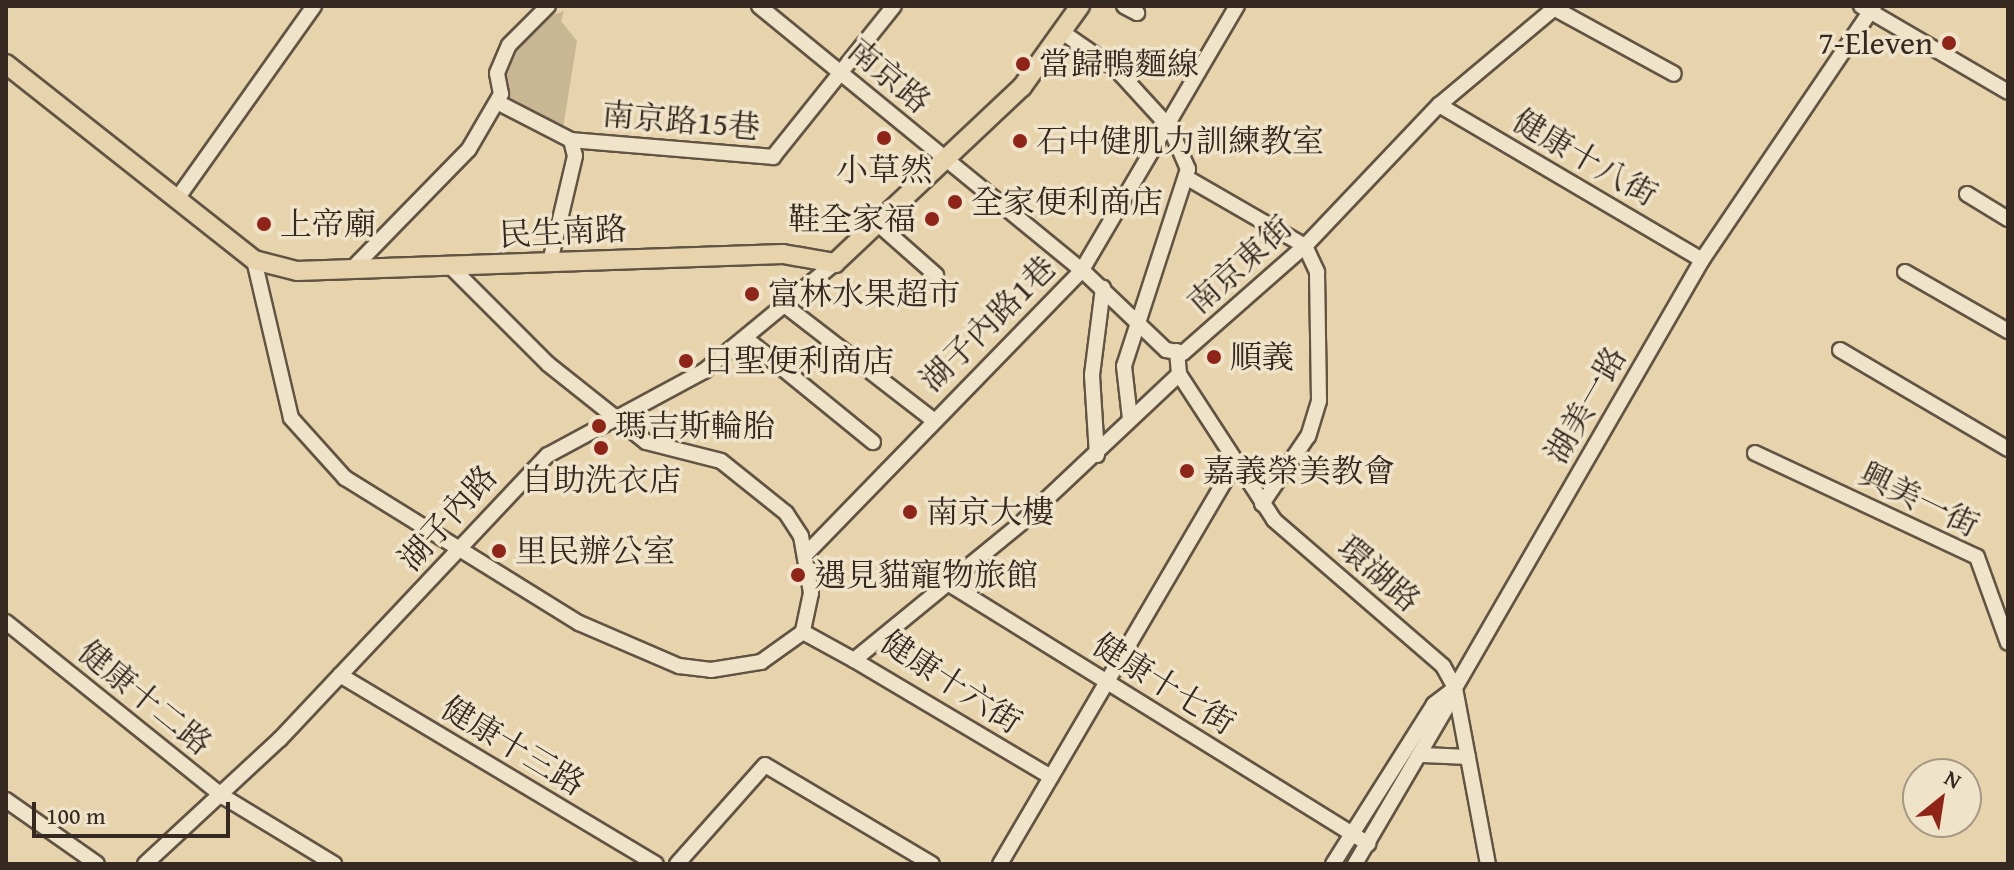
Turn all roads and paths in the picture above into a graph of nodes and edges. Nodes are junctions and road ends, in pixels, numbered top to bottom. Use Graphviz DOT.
graph roads {
  1 [pos="314,6"];
  2 [pos="548,6"];
  3 [pos="759,6"];
  4 [pos="894,6"];
  5 [pos="1080,6"];
  6 [pos="1237,6"];
  7 [pos="1554,7"];
  8 [pos="1868,8"];
  9 [pos="1065,34"];
  10 [pos="6,64"];
  11 [pos="840,71"];
  12 [pos="1674,74"];
  13 [pos="2008,92"];
  14 [pos="497,102"];
  15 [pos="1439,105"];
  16 [pos="1170,128"];
  17 [pos="571,140"];
  18 [pos="945,160"];
  19 [pos="1189,179"];
  20 [pos="1967,194"];
  21 [pos="179,196"];
  22 [pos="2008,219"];
  23 [pos="877,223"];
  24 [pos="1305,246"];
  25 [pos="254,260"];
  26 [pos="1702,260"];
  27 [pos="550,262"];
  28 [pos="835,263"];
  29 [pos="452,268"];
  30 [pos="1082,270"];
  31 [pos="350,271"];
  32 [pos="1905,272"];
  33 [pos="936,275"];
  34 [pos="1103,288"];
  35 [pos="787,307"];
  36 [pos="1141,320"];
  37 [pos="2008,331"];
  38 [pos="749,341"];
  39 [pos="1840,350"];
  40 [pos="1177,351"];
  41 [pos="1179,374"];
  42 [pos="618,415"];
  43 [pos="932,419"];
  44 [pos="1130,419"];
  45 [pos="873,442"];
  46 [pos="2008,449"];
  47 [pos="1755,453"];
  48 [pos="1097,455"];
  49 [pos="1234,465"];
  50 [pos="1262,504"];
  51 [pos="458,549"];
  52 [pos="806,554"];
  53 [pos="946,582"];
  54 [pos="6,622"];
  55 [pos="803,632"];
  56 [pos="2008,643"];
  57 [pos="854,660"];
  58 [pos="340,675"];
  59 [pos="1107,682"];
  60 [pos="1455,688"];
  61 [pos="1423,755"];
  62 [pos="1468,757"];
  63 [pos="1051,777"];
  64 [pos="224,797"];
  65 [pos="6,800"];
  66 [pos="1352,834"];
  67 [pos="1368,844"];
  68 [pos="97,864"];
  69 [pos="145,864"];
  70 [pos="334,864"];
  71 [pos="656,864"];
  72 [pos="677,864"];
  73 [pos="932,864"];
  74 [pos="1000,864"];
  75 [pos="1333,864"];
  76 [pos="1355,864"];
  77 [pos="1488,864"];
  1 -- 21 [label="street"];
  2 -- 14 [label="street"];
  3 -- 11 [label="street, 南京路"];
  4 -- 11 [label="street"];
  5 -- 9 [label="main road"];
  6 -- 16 [label="street, 湖子內路1巷"];
  7 -- 12 [label="street"];
  7 -- 15 [label="street, 南京東街"];
  8 -- 13 [label="street"];
  8 -- 26 [label="street, 湖美一路"];
  9 -- 16 [label="street"];
  9 -- 18 [label="main road"];
  10 -- 21 [label="main road, 民生南路"];
  11 -- 17 [label="street, 南京路15巷"];
  11 -- 18 [label="street, 南京路"];
  14 -- 17 [label="street, 南京路15巷"];
  14 -- 31 [label="street"];
  15 -- 24 [label="street, 南京東街"];
  15 -- 26 [label="street, 健康十八街"];
  16 -- 19 [label="street"];
  16 -- 30 [label="street, 湖子內路1巷"];
  17 -- 27 [label="street, 南京路15巷"];
  18 -- 23 [label="main road"];
  18 -- 30 [label="street, 南京東街"];
  19 -- 24 [label="street"];
  19 -- 36 [label="street"];
  20 -- 22 [label="street"];
  21 -- 25 [label="main road, 民生南路"];
  23 -- 28 [label="main road"];
  23 -- 33 [label="street"];
  24 -- 40 [label="street, 南京東街"];
  24 -- 50 [label="street"];
  25 -- 31 [label="main road, 民生南路"];
  25 -- 51 [label="street"];
  26 -- 60 [label="street, 湖美一路"];
  27 -- 28 [label="main road, 民生南路"];
  27 -- 29 [label="main road, 民生南路"];
  28 -- 35 [label="street, 湖子內路"];
  29 -- 31 [label="main road, 民生南路"];
  29 -- 42 [label="street"];
  30 -- 34 [label="street, 南京東街"];
  30 -- 43 [label="street, 湖子內路1巷"];
  32 -- 37 [label="street"];
  34 -- 36 [label="street, 南京東街"];
  34 -- 48 [label="street"];
  35 -- 38 [label="street, 湖子內路"];
  35 -- 43 [label="street, 湖子內路1巷"];
  36 -- 40 [label="street, 南京東街"];
  36 -- 44 [label="street"];
  38 -- 42 [label="street, 湖子內路"];
  38 -- 45 [label="street"];
  39 -- 46 [label="street"];
  40 -- 41 [label="street, 環湖路"];
  41 -- 44 [label="street, 健康十六街"];
  41 -- 49 [label="street, 環湖路"];
  42 -- 51 [label="street, 湖子內路"];
  42 -- 52 [label="street"];
  43 -- 52 [label="street, 湖子內路1巷"];
  44 -- 48 [label="street, 健康十六街"];
  47 -- 56 [label="street, 興美一街"];
  48 -- 53 [label="street, 健康十六街"];
  49 -- 50 [label="street, 環湖路"];
  49 -- 59 [label="street"];
  50 -- 60 [label="street, 環湖路"];
  51 -- 55 [label="street"];
  51 -- 58 [label="street, 湖子內路"];
  52 -- 55 [label="street"];
  53 -- 57 [label="street, 健康十六街"];
  53 -- 59 [label="street, 健康十七街"];
  54 -- 64 [label="street, 健康十二路"];
  55 -- 57 [label="street"];
  57 -- 63 [label="street, 健康十六街"];
  58 -- 64 [label="street, 湖子內路"];
  58 -- 71 [label="street, 健康十三路"];
  59 -- 63 [label="street"];
  59 -- 66 [label="street, 健康十七街"];
  60 -- 61 [label="street"];
  60 -- 62 [label="street, 環湖路"];
  60 -- 66 [label="street, 湖美一路"];
  61 -- 62 [label="street"];
  61 -- 67 [label="street"];
  62 -- 77 [label="street, 環湖路"];
  63 -- 74 [label="street"];
  64 -- 69 [label="street, 湖子內路"];
  64 -- 70 [label="street, 健康十二路"];
  65 -- 68 [label="street"];
  66 -- 67 [label="street"];
  66 -- 75 [label="street, 湖美一路"];
  67 -- 76 [label="street"];
  72 -- 73 [label="street"];
}
